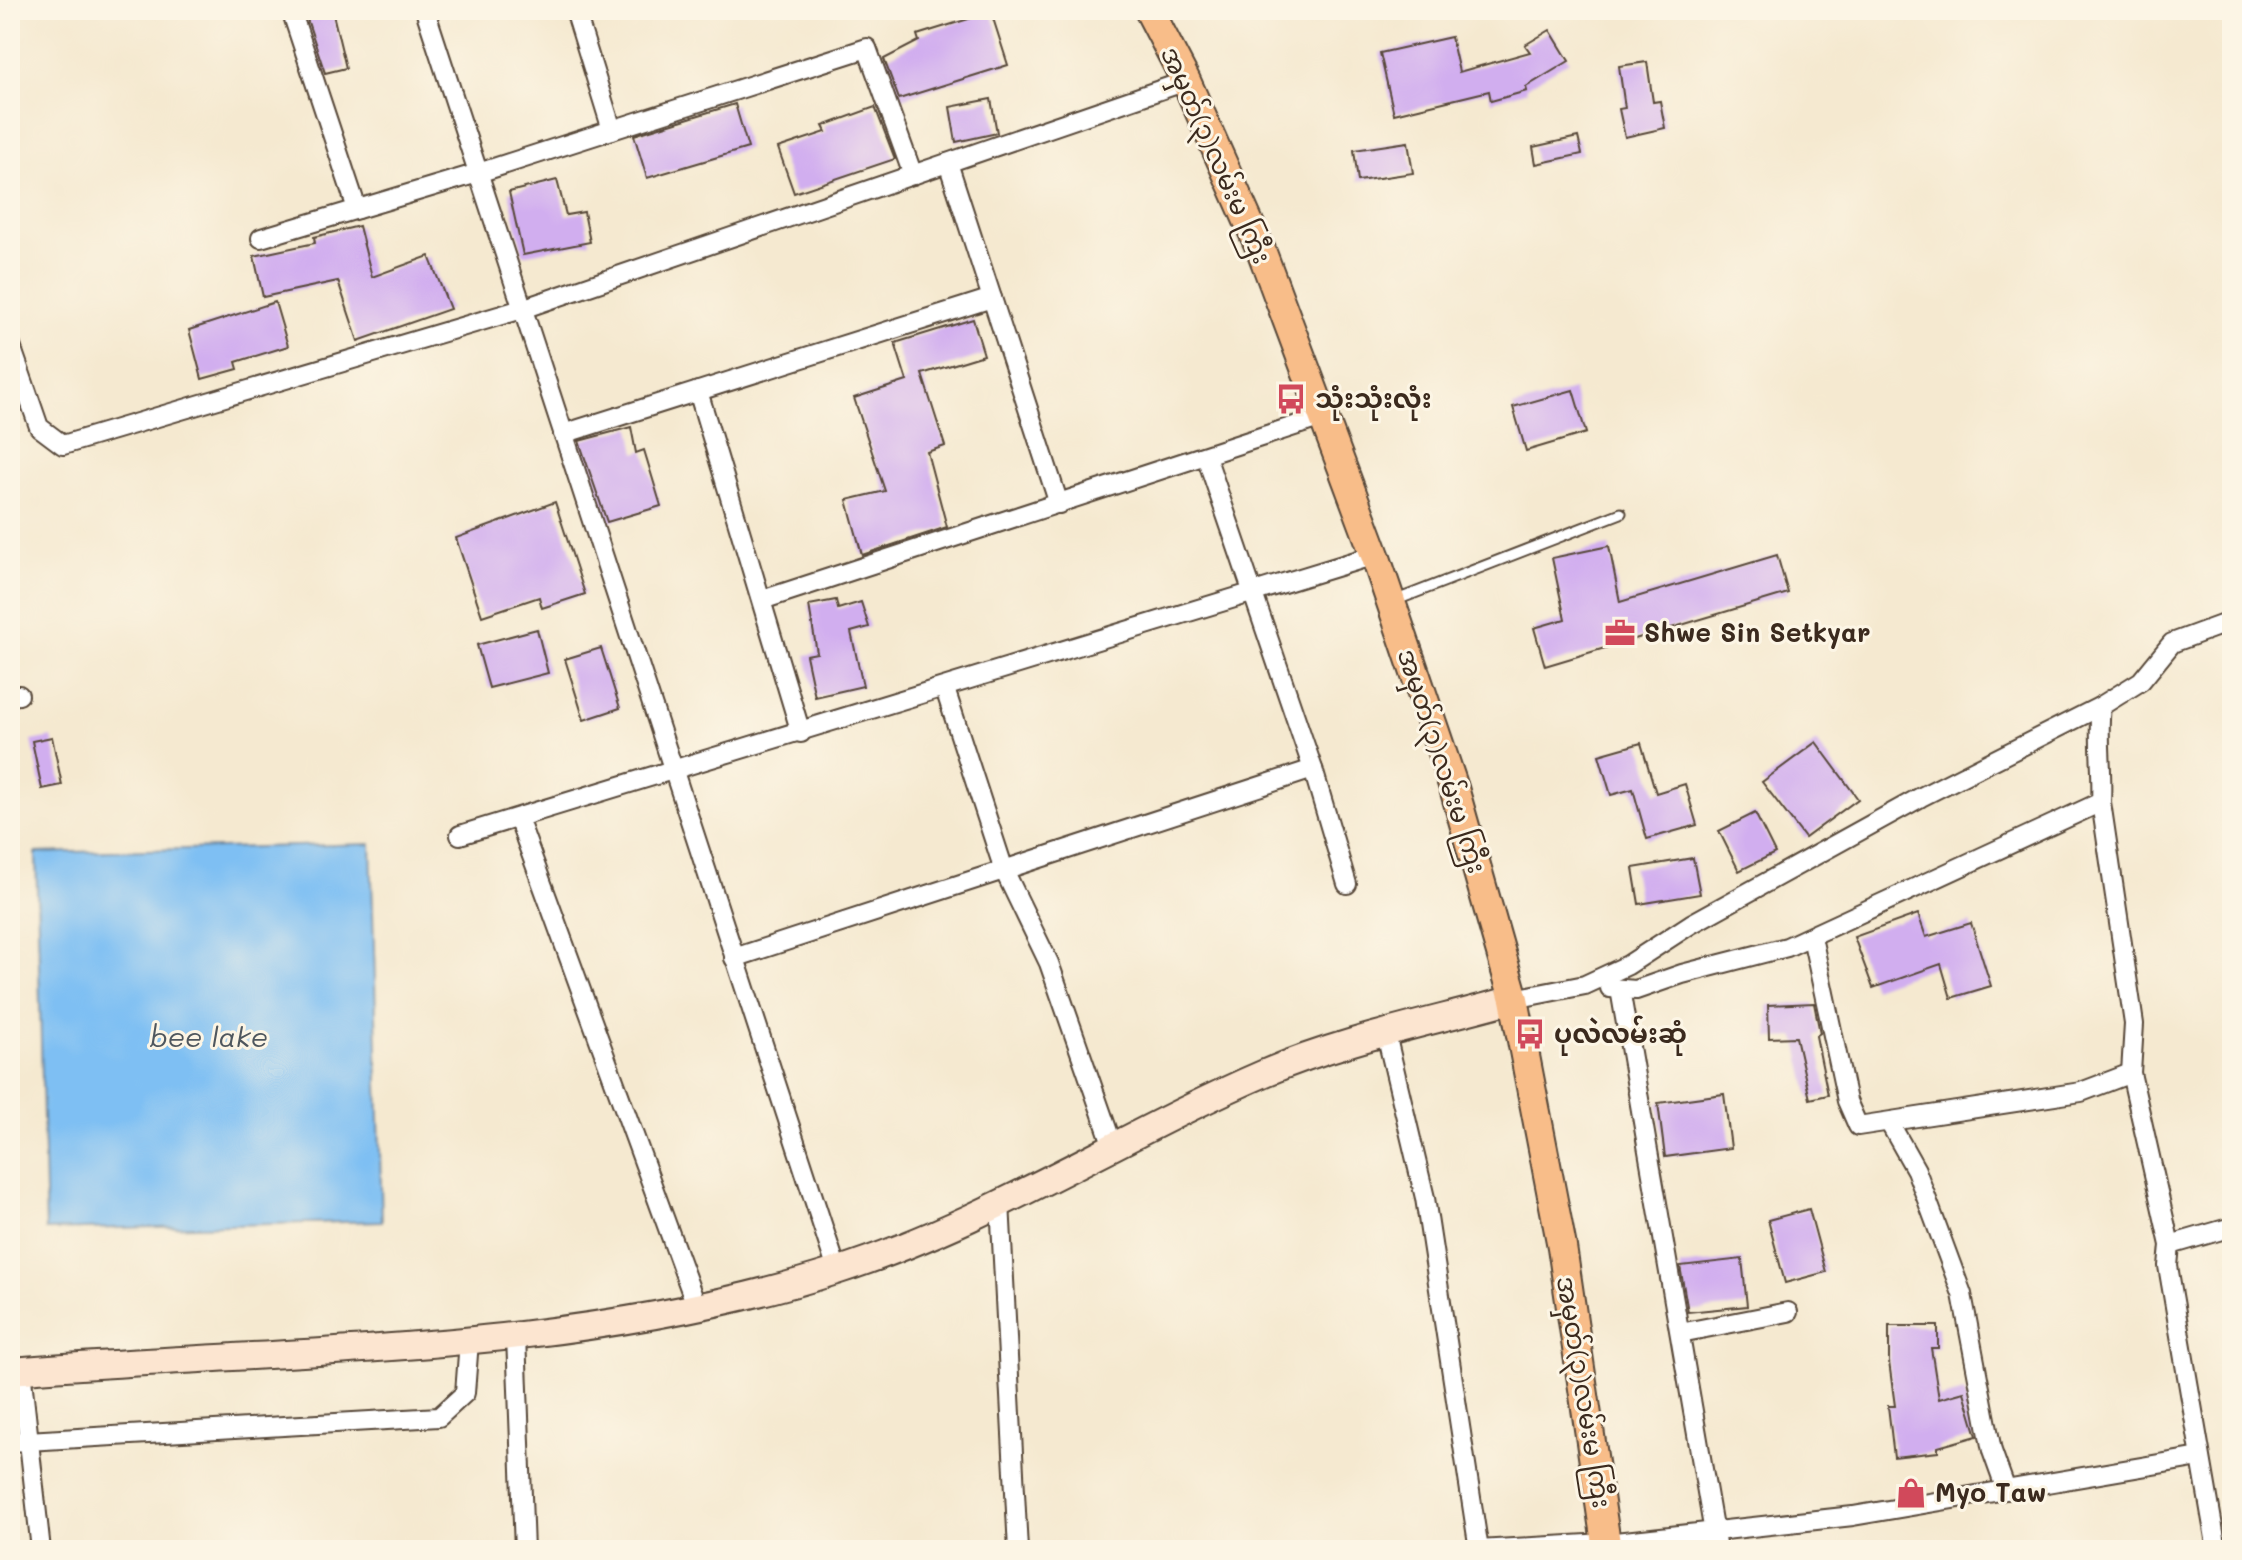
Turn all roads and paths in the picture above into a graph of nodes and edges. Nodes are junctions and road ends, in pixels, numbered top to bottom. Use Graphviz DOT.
graph roads {
  1 [pos="291,10"];
  2 [pos="425,10"];
  3 [pos="575,10"];
  4 [pos="1152,11"];
  5 [pos="1186,81"];
  6 [pos="612,130"];
  7 [pos="948,163"];
  8 [pos="478,173"];
  9 [pos="913,175"];
  10 [pos="357,209"];
  11 [pos="261,238"];
  12 [pos="992,298"];
  13 [pos="522,309"];
  14 [pos="10,343"];
  15 [pos="698,391"];
  16 [pos="1325,416"];
  17 [pos="563,434"];
  18 [pos="1206,456"];
  19 [pos="1059,504"];
  20 [pos="1621,513"];
  21 [pos="1375,555"];
  22 [pos="1251,594"];
  23 [pos="762,600"];
  24 [pos="1391,603"];
  25 [pos="2232,621"];
  26 [pos="945,689"];
  27 [pos="2101,706"];
  28 [pos="801,733"];
  29 [pos="1313,769"];
  30 [pos="674,773"];
  31 [pos="2101,802"];
  32 [pos="518,818"];
  33 [pos="460,835"];
  34 [pos="1004,870"];
  35 [pos="1347,884"];
  36 [pos="1812,937"];
  37 [pos="734,958"];
  38 [pos="1585,985"];
  39 [pos="1620,989"];
  40 [pos="1514,999"];
  41 [pos="1386,1034"];
  42 [pos="2131,1073"];
  43 [pos="1889,1122"];
  44 [pos="1114,1149"];
  45 [pos="1000,1202"];
  46 [pos="2232,1227"];
  47 [pos="2170,1245"];
  48 [pos="837,1270"];
  49 [pos="696,1305"];
  50 [pos="1788,1312"];
  51 [pos="1680,1333"];
  52 [pos="516,1336"];
  53 [pos="469,1341"];
  54 [pos="15,1370"];
  55 [pos="18,1442"];
  56 [pos="2200,1457"];
  57 [pos="2006,1490"];
  58 [pos="1714,1529"];
  59 [pos="1607,1546"];
  60 [pos="41,1550"];
  61 [pos="524,1550"];
  62 [pos="1018,1550"];
  63 [pos="1478,1550"];
  64 [pos="1717,1550"];
  65 [pos="2217,1550"];
  1 -- 10 [label="street"];
  2 -- 8 [label="street"];
  3 -- 6 [label="street"];
  4 -- 5 [label="main road, အမှတ်(၃)လမ်းမ ကြီး"];
  5 -- 7 [label="street"];
  5 -- 16 [label="main road, အမှတ်(၃)လမ်းမ ကြီး"];
  6 -- 8 [label="street"];
  6 -- 9 [label="street"];
  7 -- 9 [label="street"];
  7 -- 12 [label="street"];
  8 -- 10 [label="street"];
  8 -- 13 [label="street"];
  9 -- 13 [label="street"];
  10 -- 11 [label="street"];
  12 -- 15 [label="street"];
  12 -- 19 [label="street"];
  13 -- 14 [label="street"];
  13 -- 17 [label="street"];
  15 -- 17 [label="street"];
  15 -- 23 [label="street"];
  16 -- 18 [label="street"];
  16 -- 21 [label="main road, အမှတ်(၃)လမ်းမ ကြီး"];
  17 -- 30 [label="street"];
  18 -- 19 [label="street"];
  18 -- 22 [label="street"];
  19 -- 23 [label="street"];
  20 -- 24 [label="lane"];
  21 -- 22 [label="street"];
  21 -- 24 [label="main road, အမှတ်(၃)လမ်းမ ကြီး"];
  22 -- 26 [label="street"];
  22 -- 29 [label="street"];
  23 -- 28 [label="street"];
  24 -- 40 [label="main road, အမှတ်(၃)လမ်းမ ကြီး"];
  25 -- 27 [label="street"];
  26 -- 28 [label="street"];
  26 -- 34 [label="street"];
  27 -- 31 [label="street"];
  27 -- 38 [label="street"];
  28 -- 30 [label="street"];
  29 -- 34 [label="street"];
  29 -- 35 [label="street"];
  30 -- 32 [label="street"];
  30 -- 37 [label="street"];
  31 -- 36 [label="street"];
  31 -- 42 [label="street"];
  32 -- 33 [label="street"];
  32 -- 49 [label="street"];
  34 -- 37 [label="street"];
  34 -- 44 [label="street"];
  36 -- 39 [label="street"];
  36 -- 43 [label="street"];
  37 -- 48 [label="street"];
  38 -- 39 [label="street"];
  38 -- 40 [label="street"];
  39 -- 51 [label="street"];
  40 -- 41 [label="street"];
  40 -- 59 [label="main road, အမှတ်(၃)လမ်းမ ကြီး"];
  41 -- 44 [label="street"];
  41 -- 63 [label="street"];
  42 -- 43 [label="street"];
  42 -- 47 [label="street"];
  43 -- 57 [label="street"];
  44 -- 45 [label="street"];
  45 -- 48 [label="street"];
  45 -- 62 [label="street"];
  46 -- 47 [label="street"];
  47 -- 56 [label="street"];
  48 -- 49 [label="street"];
  49 -- 52 [label="street"];
  50 -- 51 [label="street"];
  51 -- 58 [label="street"];
  52 -- 53 [label="street"];
  52 -- 61 [label="street"];
  53 -- 54 [label="street"];
  53 -- 55 [label="street"];
  54 -- 55 [label="street"];
  55 -- 60 [label="street"];
  56 -- 57 [label="street"];
  56 -- 65 [label="street"];
  57 -- 58 [label="street"];
  58 -- 59 [label="street"];
  58 -- 64 [label="street"];
  59 -- 63 [label="street"];
}
